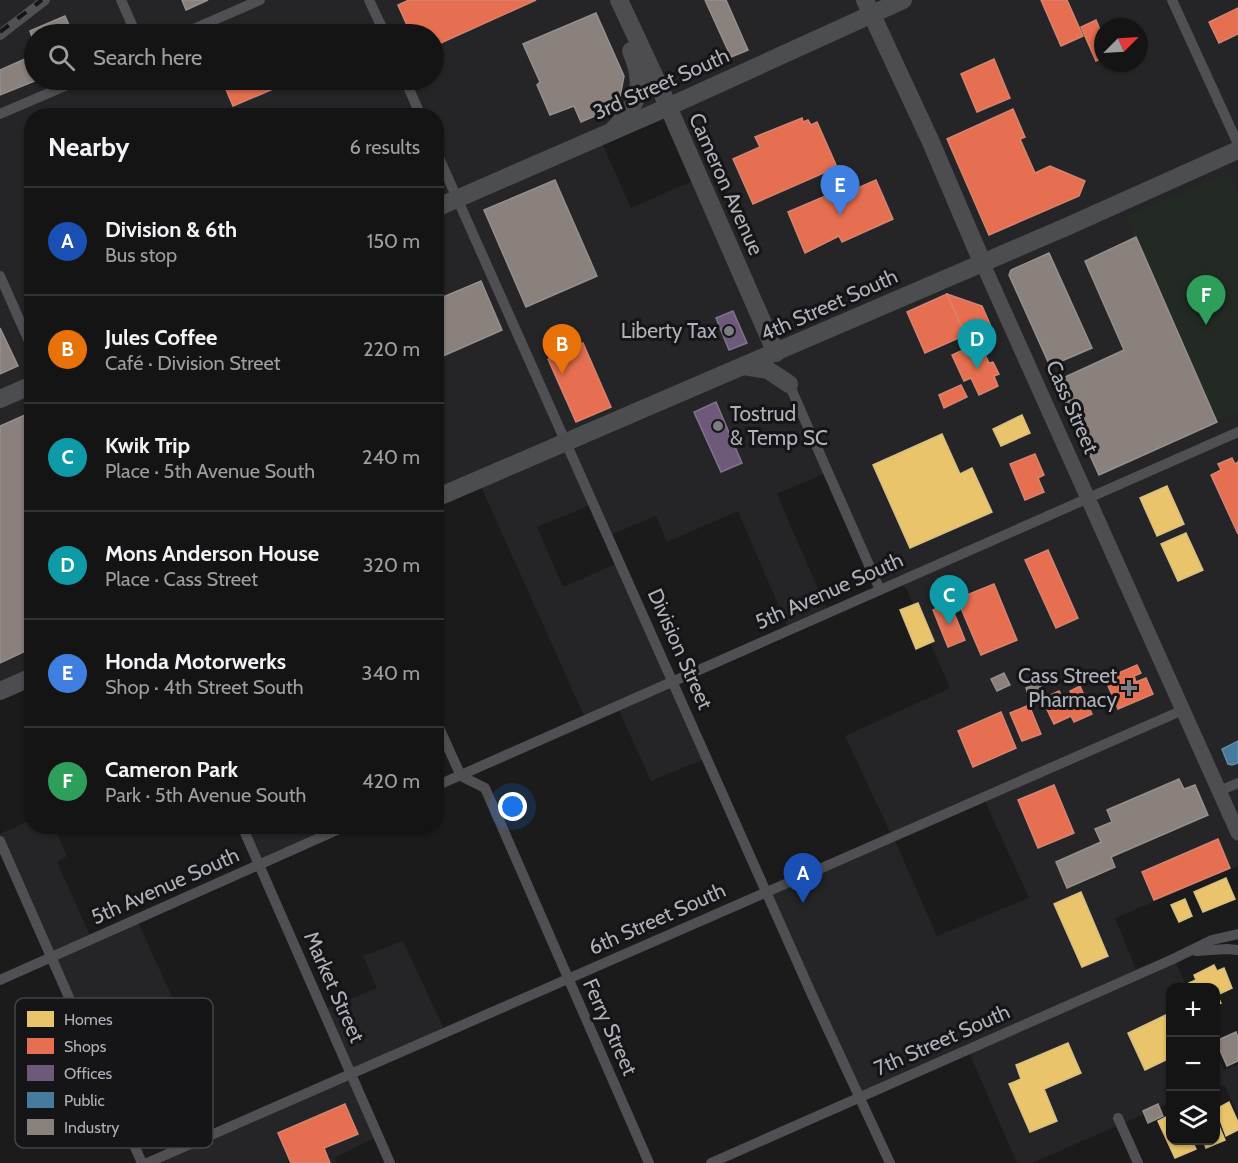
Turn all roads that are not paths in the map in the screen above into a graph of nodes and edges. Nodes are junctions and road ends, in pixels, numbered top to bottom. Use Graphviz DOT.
graph roads {
  1 [pos="45,0"];
  2 [pos="121,0"];
  3 [pos="260,0"];
  4 [pos="369,0"];
  5 [pos="608,0"];
  6 [pos="619,0"];
  7 [pos="903,0"];
  8 [pos="1172,0"];
  9 [pos="868,7"];
  10 [pos="132,24"];
  11 [pos="205,24"];
  12 [pos="380,24"];
  13 [pos="0,35"];
  14 [pos="633,42"];
  15 [pos="56,90"];
  16 [pos="409,90"];
  17 [pos="668,107"];
  18 [pos="417,108"];
  19 [pos="0,114"];
  20 [pos="610,132"];
  21 [pos="1238,144"];
  22 [pos="1238,150"];
  23 [pos="444,168"];
  24 [pos="458,199"];
  25 [pos="444,205"];
  26 [pos="982,262"];
  27 [pos="0,276"];
  28 [pos="24,330"];
  29 [pos="776,353"];
  30 [pos="744,366"];
  31 [pos="789,384"];
  32 [pos="24,388"];
  33 [pos="0,399"];
  34 [pos="1238,432"];
  35 [pos="566,441"];
  36 [pos="444,494"];
  37 [pos="1088,499"];
  38 [pos="880,590"];
  39 [pos="24,680"];
  40 [pos="673,681"];
  41 [pos="0,691"];
  42 [pos="1183,710"];
  43 [pos="444,739"];
  44 [pos="461,776"];
  45 [pos="444,783"];
  46 [pos="1238,783"];
  47 [pos="1219,791"];
  48 [pos="1238,833"];
  49 [pos="245,834"];
  50 [pos="328,834"];
  51 [pos="0,841"];
  52 [pos="259,865"];
  53 [pos="766,892"];
  54 [pos="1238,934"];
  55 [pos="1238,950"];
  56 [pos="1190,952"];
  57 [pos="52,958"];
  58 [pos="0,980"];
  59 [pos="568,980"];
  60 [pos="70,998"];
  61 [pos="351,1075"];
  62 [pos="861,1097"];
  63 [pos="1118,1118"];
  64 [pos="213,1135"];
  65 [pos="135,1148"];
  66 [pos="182,1148"];
  67 [pos="142,1163"];
  68 [pos="147,1163"];
  69 [pos="390,1163"];
  70 [pos="649,1163"];
  71 [pos="711,1163"];
  72 [pos="890,1163"];
  73 [pos="1138,1163"];
  1 -- 13 [label="street"];
  2 -- 10 [label="street"];
  3 -- 11 [label="street"];
  4 -- 12 [label="street"];
  5 -- 14 [label="main road"];
  6 -- 14 [label="main road, Cameron Avenue"];
  7 -- 9 [label="highway, 3rd Street South"];
  8 -- 21 [label="street"];
  9 -- 17 [label="highway, 3rd Street South"];
  9 -- 26 [label="main road, Cass Street"];
  14 -- 17 [label="main road, Cameron Avenue"];
  14 -- 20 [label="main road"];
  15 -- 19 [label="street"];
  16 -- 18 [label="street"];
  17 -- 20 [label="highway, 3rd Street South"];
  17 -- 29 [label="main road, Cameron Avenue"];
  20 -- 24 [label="highway, 3rd Street South"];
  22 -- 26 [label="highway, 4th Street South"];
  23 -- 24 [label="street, Division Street"];
  24 -- 25 [label="highway, 3rd Street South"];
  24 -- 35 [label="street, Division Street"];
  26 -- 29 [label="highway, 4th Street South"];
  26 -- 37 [label="main road, Cass Street"];
  27 -- 28 [label="street"];
  29 -- 30 [label="highway, 4th Street South"];
  30 -- 31 [label="highway"];
  30 -- 35 [label="highway, 4th Street South"];
  31 -- 38 [label="street"];
  32 -- 33 [label="highway"];
  34 -- 37 [label="street, 5th Avenue South"];
  35 -- 36 [label="highway, 4th Street South"];
  35 -- 40 [label="street, Division Street"];
  37 -- 38 [label="street, 5th Avenue South"];
  37 -- 42 [label="main road, Cass Street"];
  38 -- 40 [label="street, 5th Avenue South"];
  39 -- 41 [label="highway"];
  40 -- 44 [label="street, 5th Avenue South"];
  40 -- 53 [label="street, Division Street"];
  42 -- 47 [label="main road, Cass Street"];
  42 -- 53 [label="street, 6th Street South"];
  43 -- 44 [label="street"];
  44 -- 45 [label="street, 5th Avenue South"];
  44 -- 59 [label="street, Ferry Street"];
  46 -- 47 [label="street"];
  47 -- 48 [label="main road, Cass Street"];
  49 -- 52 [label="street, Market Street"];
  50 -- 52 [label="street, 5th Avenue South"];
  51 -- 57 [label="street"];
  52 -- 57 [label="street, 5th Avenue South"];
  52 -- 61 [label="street, Market Street"];
  53 -- 59 [label="street, 6th Street South"];
  53 -- 62 [label="street, Division Street"];
  54 -- 56 [label="street, 7th Street South"];
  55 -- 56 [label="street, 7th Street South"];
  56 -- 62 [label="street, 7th Street South"];
  57 -- 58 [label="street, 5th Avenue South"];
  57 -- 60 [label="street"];
  59 -- 61 [label="street, 6th Street South"];
  59 -- 70 [label="street, Ferry Street"];
  61 -- 64 [label="street, 6th Street South"];
  61 -- 69 [label="street, Market Street"];
  62 -- 71 [label="street, 7th Street South"];
  62 -- 72 [label="street, Division Street"];
  63 -- 73 [label="street"];
  65 -- 67 [label="street"];
  66 -- 68 [label="street, 6th Street South"];
}
